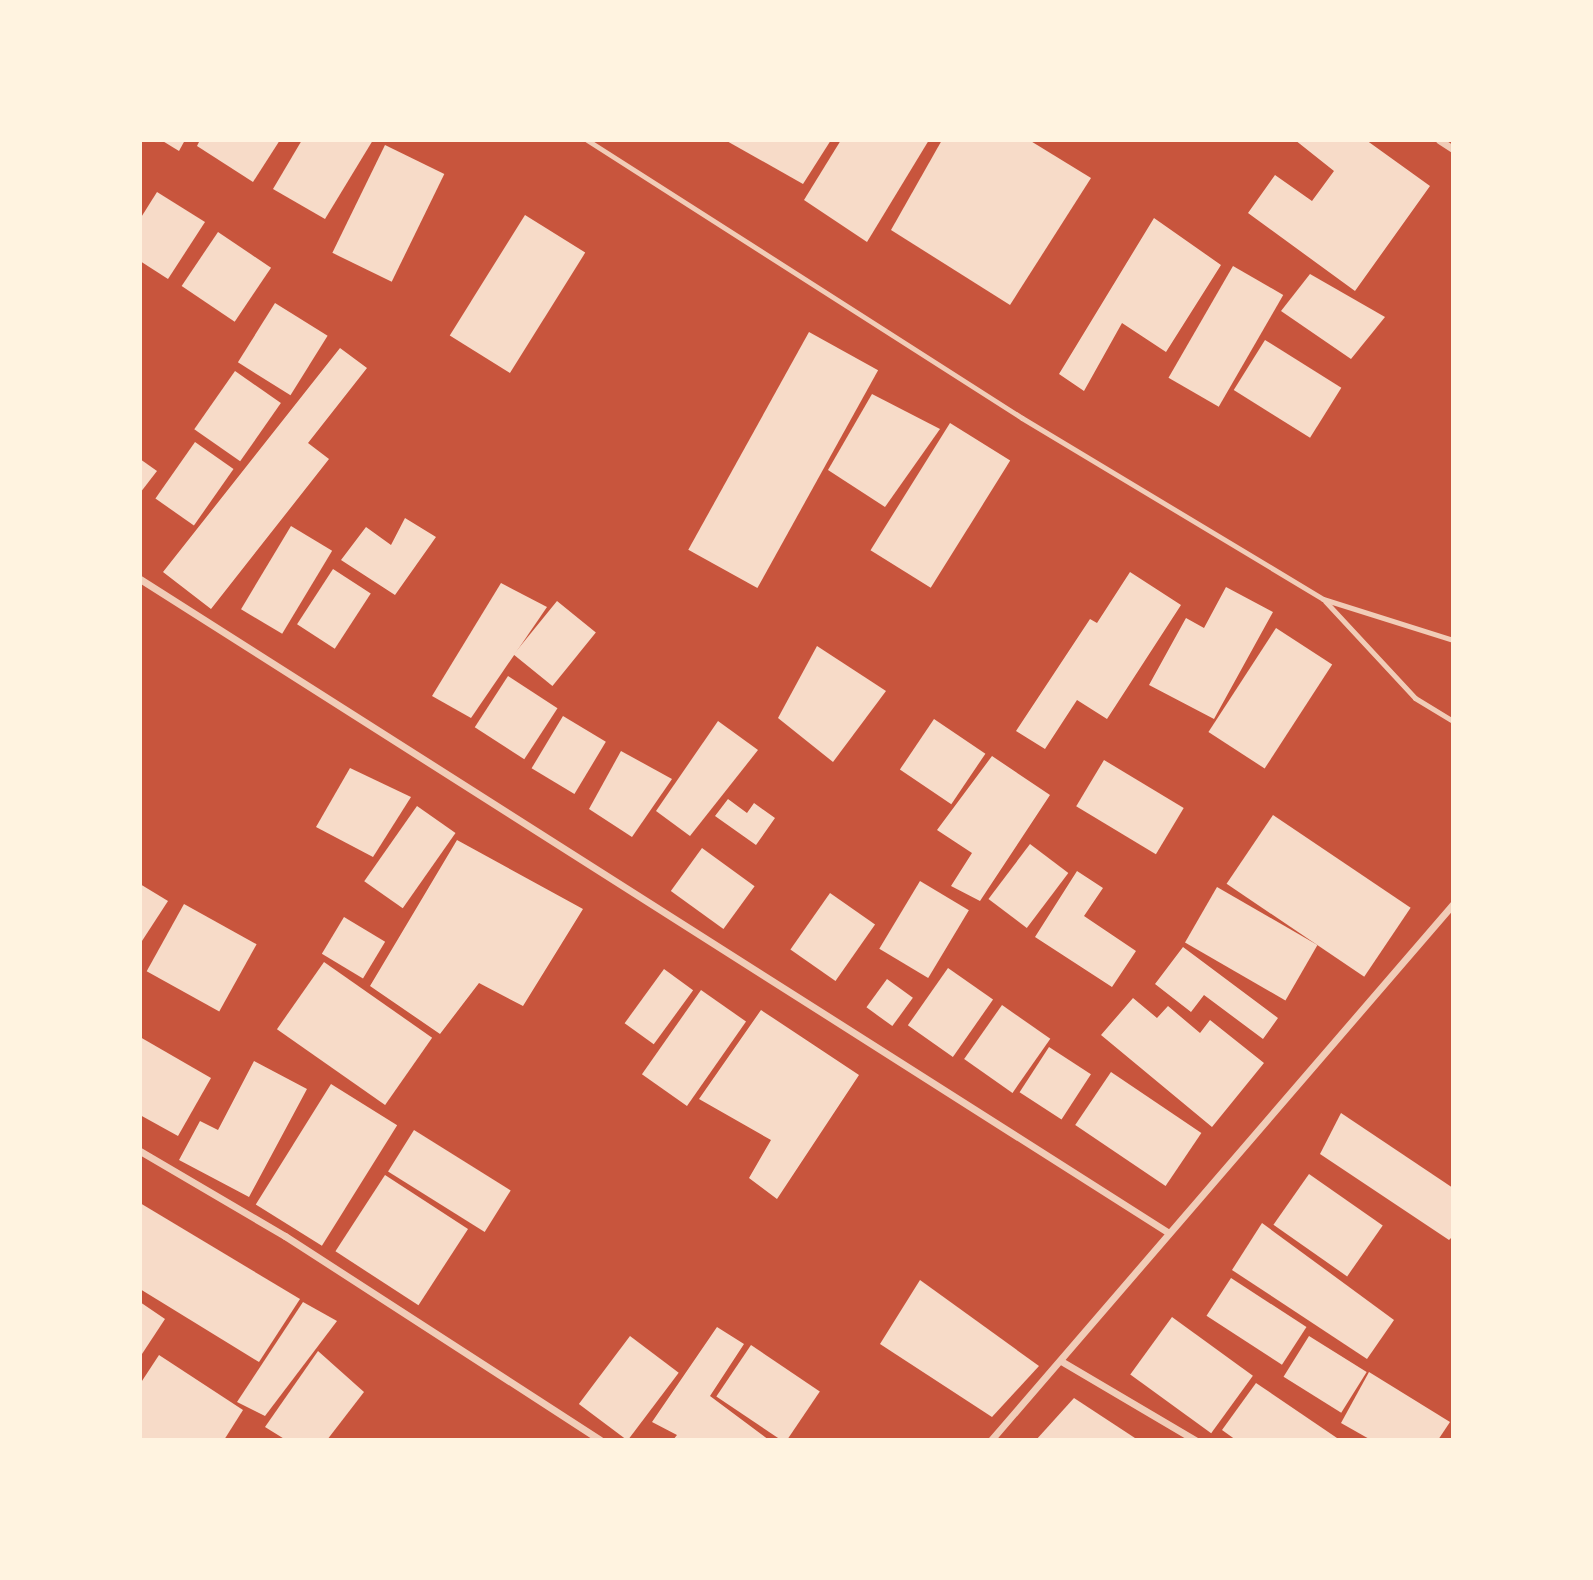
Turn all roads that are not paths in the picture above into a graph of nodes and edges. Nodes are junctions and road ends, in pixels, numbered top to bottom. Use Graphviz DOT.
graph roads {
  1 [pos="587,140"];
  2 [pos="1439,140"];
  3 [pos="1453,149"];
  4 [pos="140,579"];
  5 [pos="1323,599"];
  6 [pos="1453,640"];
  7 [pos="1453,721"];
  8 [pos="1453,904"];
  9 [pos="140,1151"];
  10 [pos="1169,1233"];
  11 [pos="1061,1361"];
  12 [pos="600,1440"];
  13 [pos="991,1440"];
  14 [pos="1195,1440"];
  1 -- 5 [label="lane"];
  2 -- 3 [label="street"];
  4 -- 10 [label="street"];
  5 -- 6 [label="lane"];
  5 -- 7 [label="lane"];
  8 -- 10 [label="street"];
  9 -- 12 [label="street"];
  10 -- 11 [label="street"];
  11 -- 13 [label="street"];
  11 -- 14 [label="street"];
}
